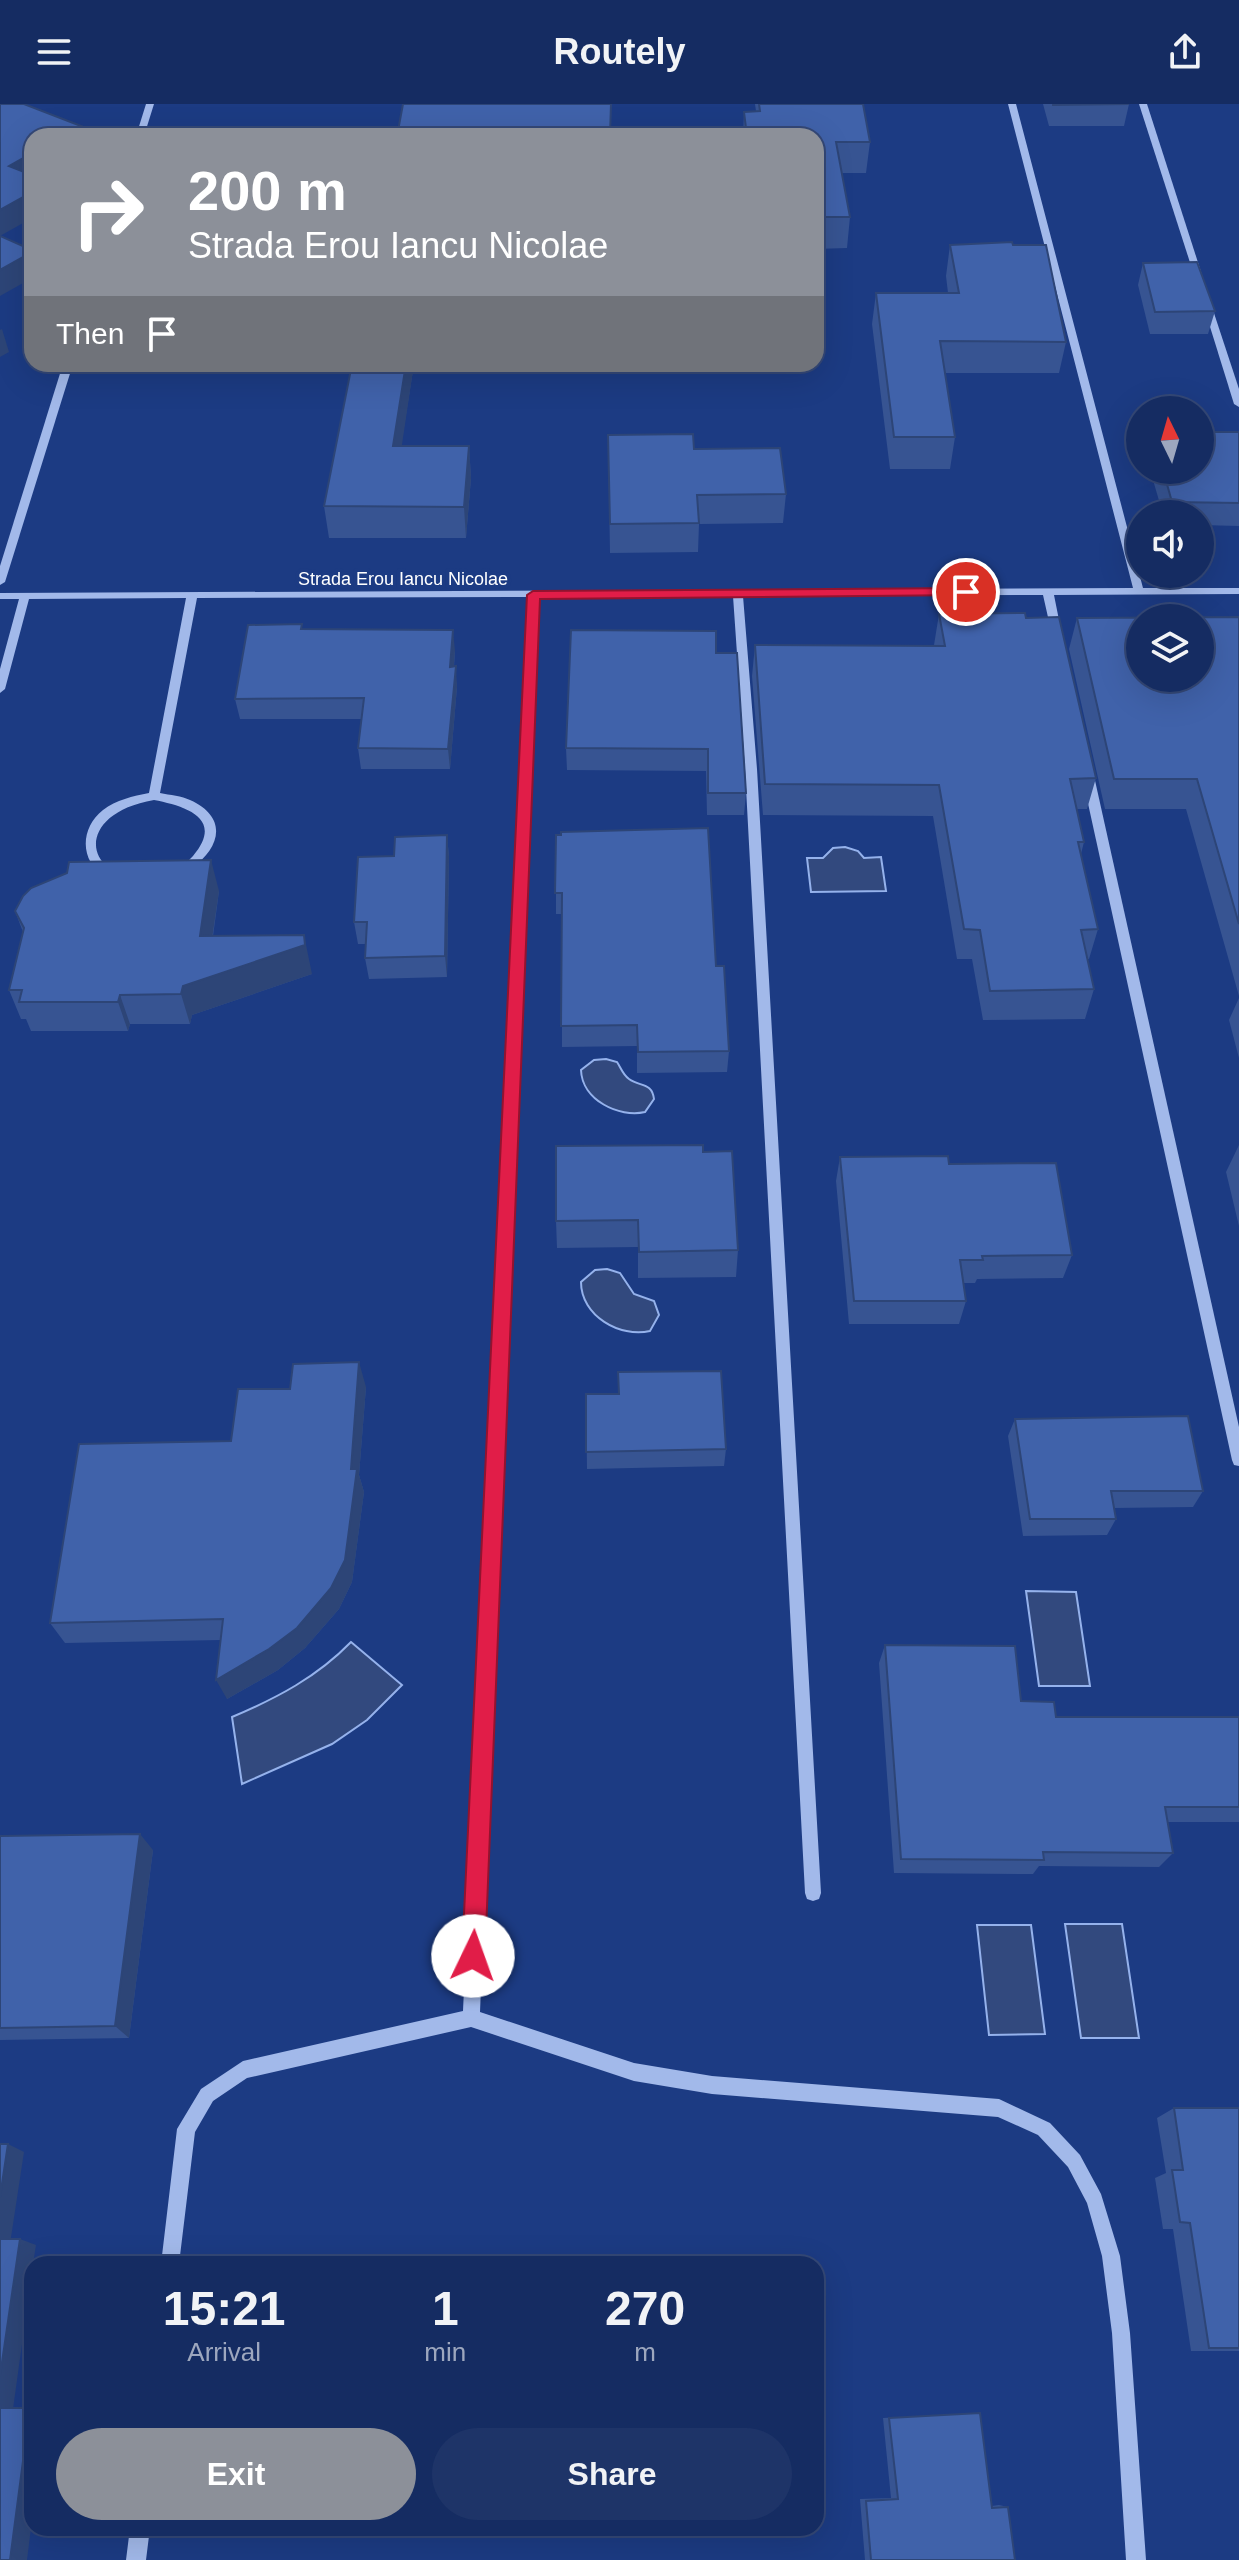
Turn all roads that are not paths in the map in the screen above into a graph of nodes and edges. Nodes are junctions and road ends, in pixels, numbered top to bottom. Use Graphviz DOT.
graph roads {
  1 [pos="150,104"];
  2 [pos="1012,104"];
  3 [pos="1143,104"];
  4 [pos="142,128"];
  5 [pos="66,372"];
  6 [pos="1239,404"];
  7 [pos="0,582"];
  8 [pos="1239,591"];
  9 [pos="1048,592"];
  10 [pos="1139,592"];
  11 [pos="738,594"];
  12 [pos="533,595"];
  13 [pos="0,596"];
  14 [pos="25,596"];
  15 [pos="192,596"];
  16 [pos="1061,654"];
  17 [pos="0,689"];
  18 [pos="1085,763"];
  19 [pos="154,796"];
  20 [pos="1239,1460"];
  21 [pos="813,1893"];
  22 [pos="471,2018"];
  23 [pos="171,2256"];
  24 [pos="139,2536"];
  25 [pos="136,2560"];
  26 [pos="1136,2560"];
  1 -- 4 [label="street"];
  2 -- 10 [label="street"];
  3 -- 6 [label="street"];
  5 -- 7 [label="street"];
  8 -- 10 [label="street, Strada Erou Iancu Nicolae"];
  9 -- 10 [label="street, Strada Erou Iancu Nicolae"];
  9 -- 11 [label="street, Strada Erou Iancu Nicolae"];
  9 -- 16 [label="street"];
  11 -- 12 [label="street, Strada Erou Iancu Nicolae"];
  11 -- 21 [label="street"];
  12 -- 15 [label="street, Strada Erou Iancu Nicolae"];
  12 -- 22 [label="street"];
  13 -- 14 [label="street, Strada Erou Iancu Nicolae"];
  14 -- 15 [label="street, Strada Erou Iancu Nicolae"];
  14 -- 17 [label="street"];
  15 -- 19 [label="street"];
  18 -- 20 [label="street"];
  19 -- 19 [label="street"];
  22 -- 23 [label="street"];
  22 -- 26 [label="street"];
  24 -- 25 [label="street"];
}
